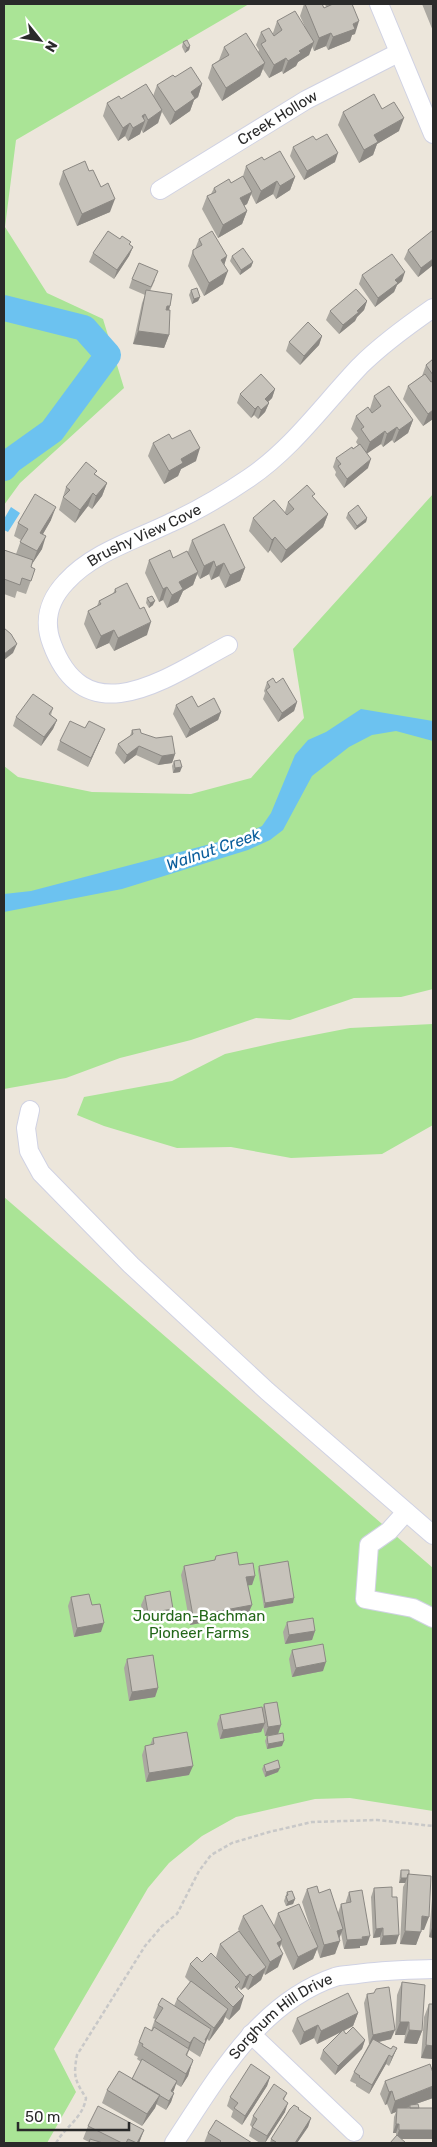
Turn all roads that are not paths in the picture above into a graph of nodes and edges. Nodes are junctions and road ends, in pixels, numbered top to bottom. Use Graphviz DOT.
graph roads {
  1 [pos="379,4"];
  2 [pos="398,53"];
  3 [pos="433,134"];
  4 [pos="160,190"];
  5 [pos="433,308"];
  6 [pos="228,645"];
  7 [pos="30,1110"];
  8 [pos="406,1512"];
  9 [pos="433,1535"];
  10 [pos="433,1618"];
  11 [pos="433,1970"];
  12 [pos="252,2034"];
  13 [pos="354,2132"];
  14 [pos="174,2143"];
  1 -- 2 [label="street"];
  2 -- 3 [label="street"];
  2 -- 4 [label="street, Creek Hollow"];
  5 -- 6 [label="street, Brushy View Cove"];
  7 -- 8 [label="street"];
  8 -- 9 [label="street"];
  8 -- 10 [label="street"];
  11 -- 12 [label="street, Sorghum Hill Drive"];
  12 -- 13 [label="street"];
  12 -- 14 [label="street, Sorghum Hill Drive"];
}
